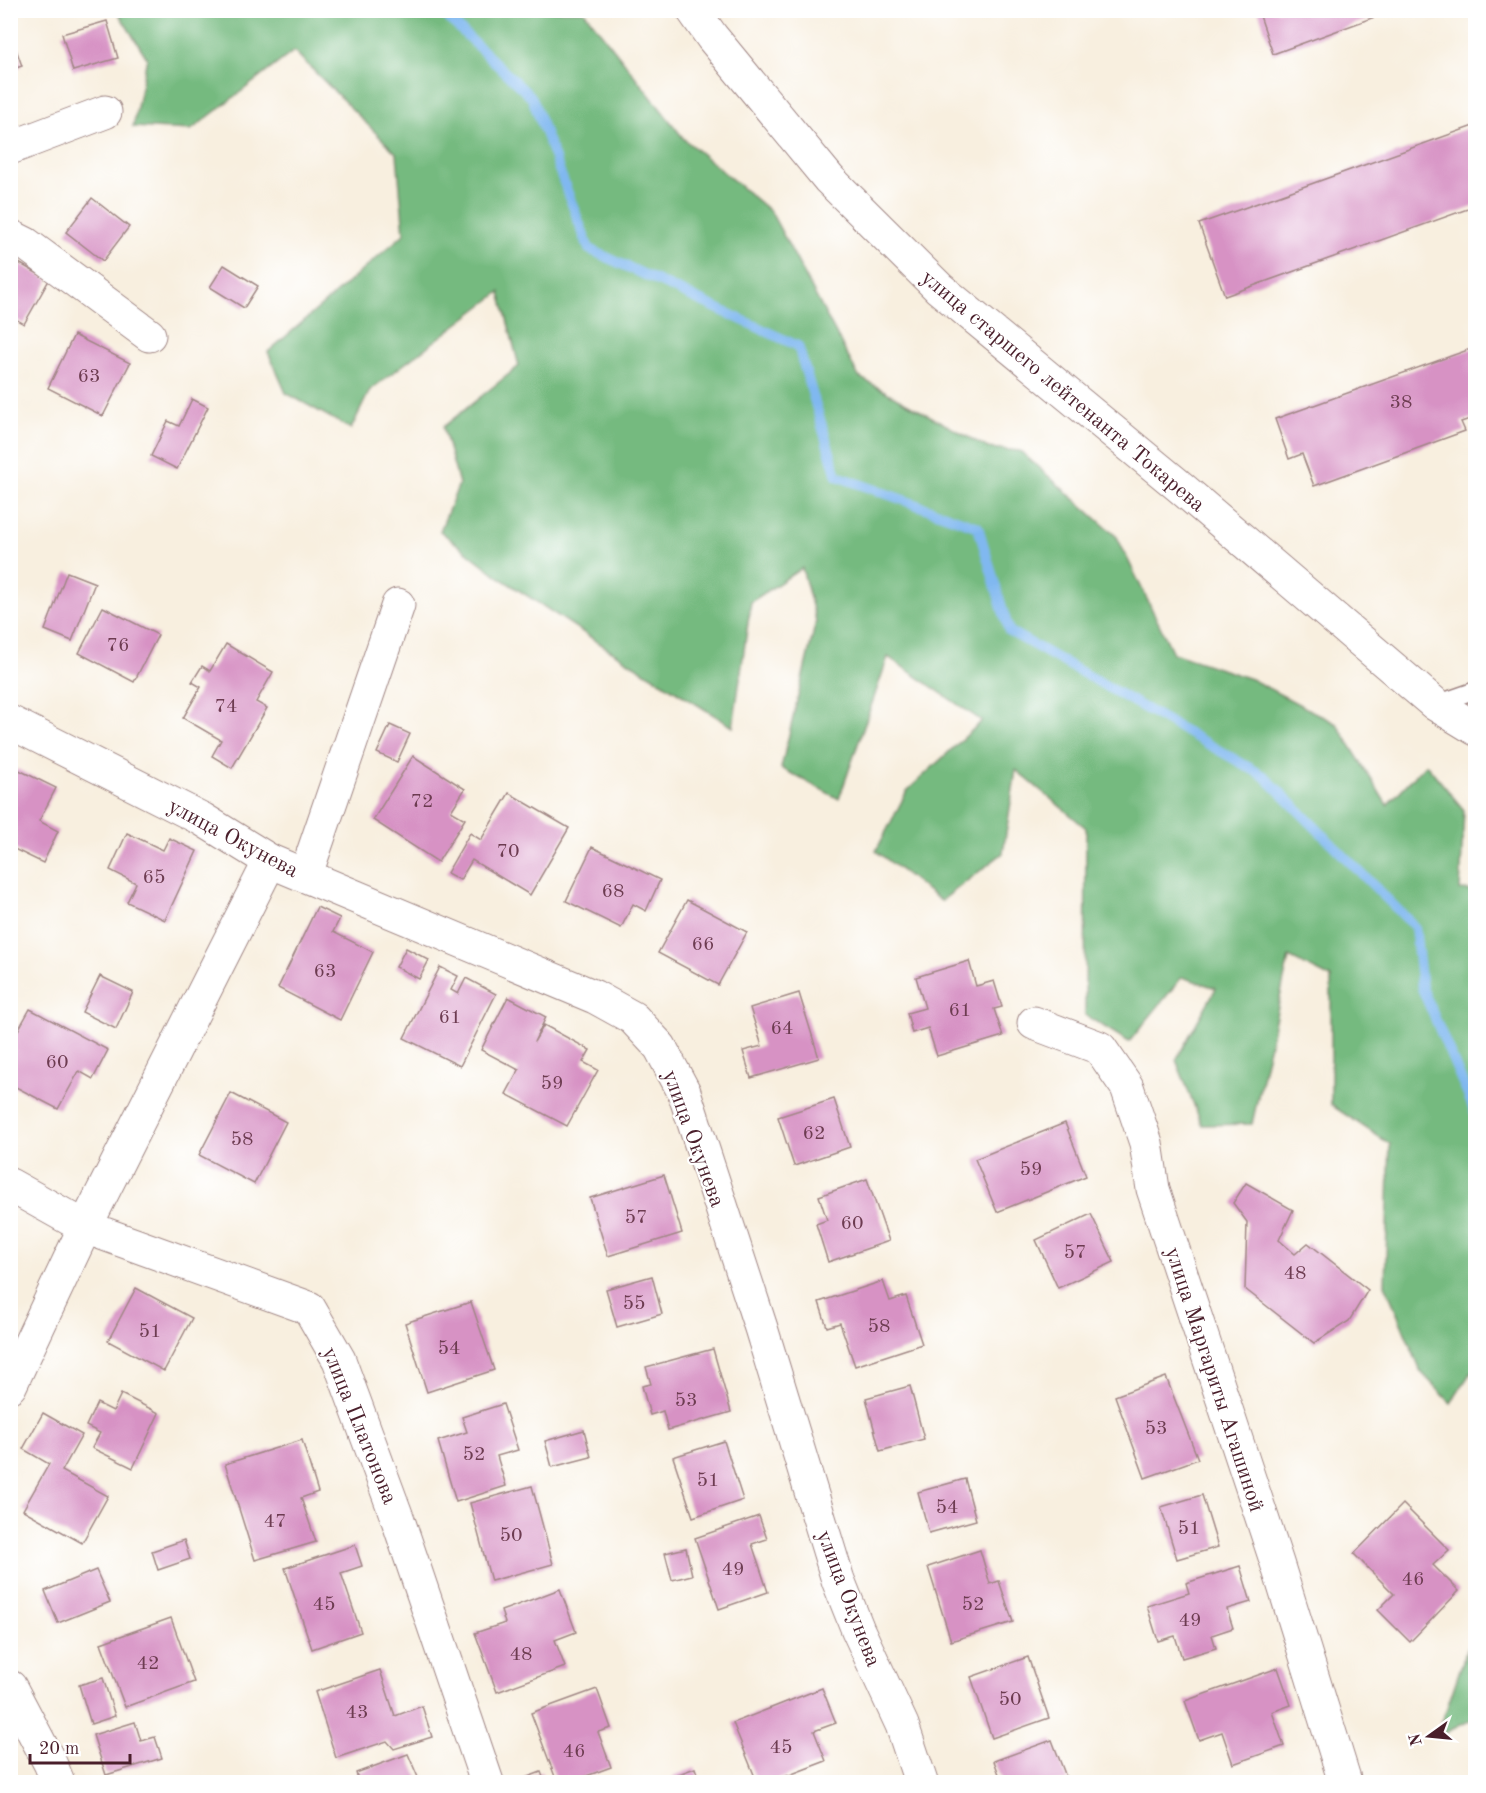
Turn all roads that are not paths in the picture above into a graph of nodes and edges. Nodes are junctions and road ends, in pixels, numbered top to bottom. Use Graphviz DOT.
graph roads {
  1 [pos="693,10"];
  2 [pos="105,112"];
  3 [pos="10,148"];
  4 [pos="10,236"];
  5 [pos="149,335"];
  6 [pos="398,605"];
  7 [pos="1476,690"];
  8 [pos="1435,704"];
  9 [pos="10,722"];
  10 [pos="1476,729"];
  11 [pos="270,861"];
  12 [pos="306,874"];
  13 [pos="1034,1023"];
  14 [pos="10,1185"];
  15 [pos="85,1227"];
  16 [pos="10,1386"];
  17 [pos="10,1687"];
  18 [pos="58,1782"];
  19 [pos="487,1782"];
  20 [pos="921,1782"];
  21 [pos="1345,1782"];
  1 -- 8 [label="street, улица старшего лейтенанта Токарева"];
  2 -- 3 [label="street"];
  4 -- 5 [label="street"];
  6 -- 12 [label="street"];
  7 -- 8 [label="lane"];
  8 -- 10 [label="street, улица старшего лейтенанта Токарева"];
  9 -- 11 [label="street, улица Окунева"];
  11 -- 12 [label="street, улица Окунева"];
  11 -- 15 [label="street"];
  12 -- 20 [label="street, улица Окунева"];
  13 -- 21 [label="street, улица Маргариты Агашиной"];
  14 -- 15 [label="street, улица Платонова"];
  15 -- 16 [label="street"];
  15 -- 19 [label="street, улица Платонова"];
  17 -- 18 [label="street"];
}
